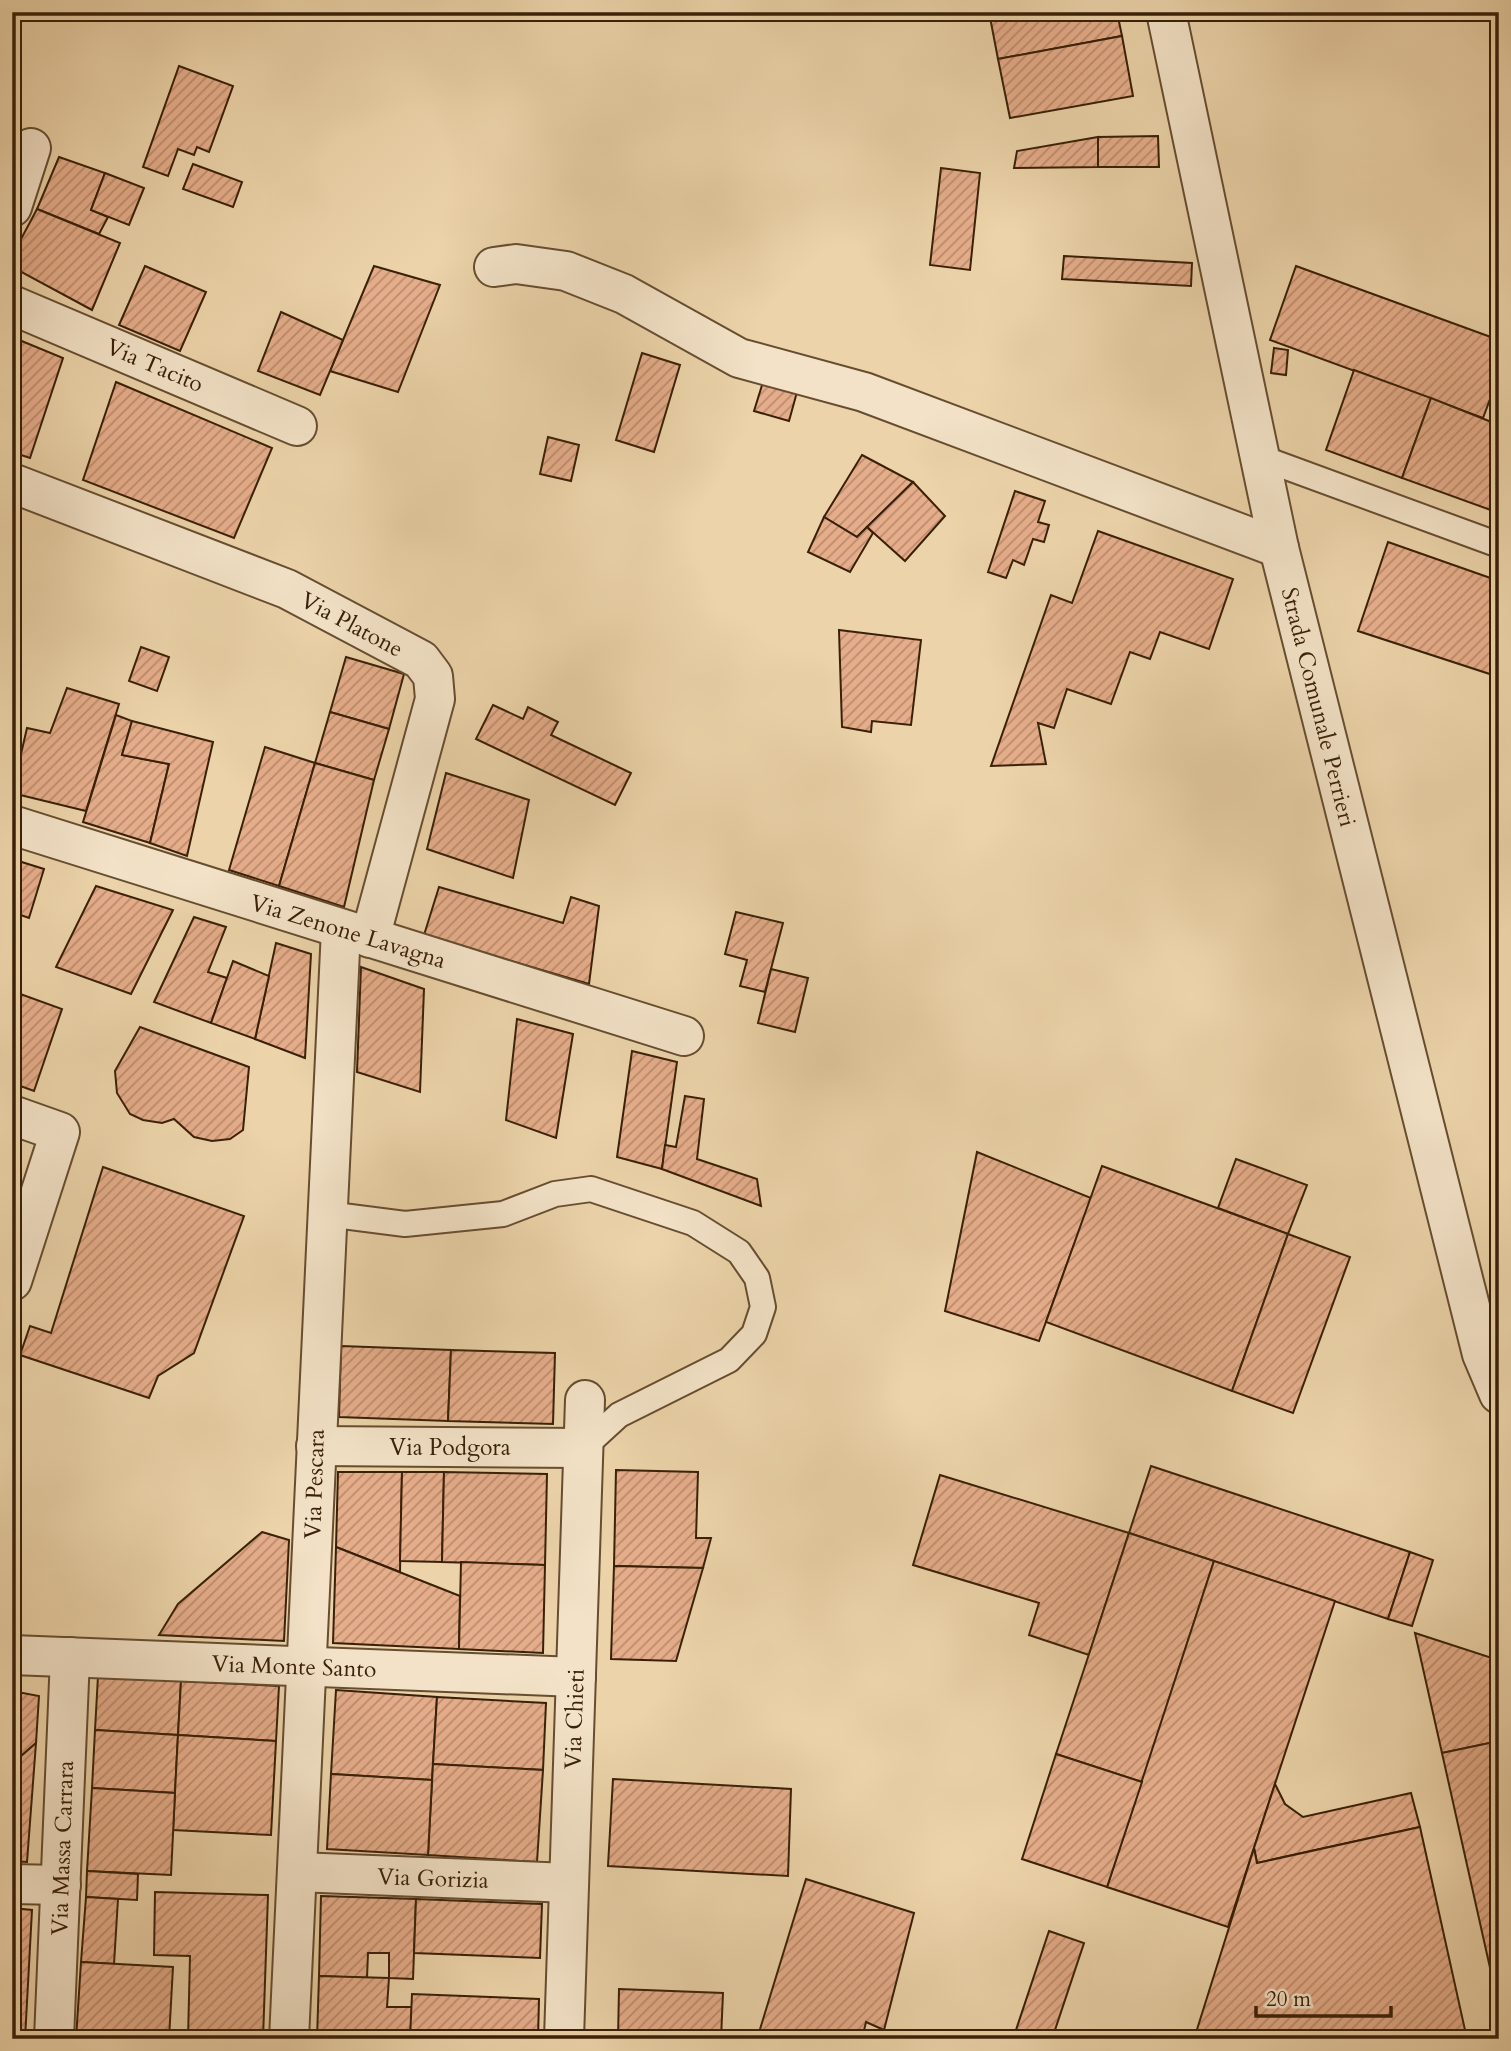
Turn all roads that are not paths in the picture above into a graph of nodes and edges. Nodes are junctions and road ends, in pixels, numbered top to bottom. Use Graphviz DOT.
graph roads {
  1 [pos="1166,12"];
  2 [pos="31,148"];
  3 [pos="12,207"];
  4 [pos="494,267"];
  5 [pos="12,304"];
  6 [pos="297,426"];
  7 [pos="1259,457"];
  8 [pos="12,483"];
  9 [pos="1499,545"];
  10 [pos="1279,548"];
  11 [pos="12,825"];
  12 [pos="355,933"];
  13 [pos="684,1036"];
  14 [pos="12,1115"];
  15 [pos="327,1214"];
  16 [pos="12,1281"];
  17 [pos="1499,1394"];
  18 [pos="585,1400"];
  19 [pos="316,1446"];
  20 [pos="583,1448"];
  21 [pos="12,1655"];
  22 [pos="70,1657"];
  23 [pos="306,1666"];
  24 [pos="576,1677"];
  25 [pos="297,1872"];
  26 [pos="12,1884"];
  27 [pos="569,1884"];
  28 [pos="61,1885"];
  29 [pos="54,2039"];
  30 [pos="289,2039"];
  31 [pos="564,2039"];
  1 -- 7 [label="street, Strada Comunale Perrieri"];
  2 -- 3 [label="street"];
  4 -- 10 [label="street"];
  5 -- 6 [label="street, Via Tacito"];
  7 -- 9 [label="lane"];
  7 -- 10 [label="street, Strada Comunale Perrieri"];
  8 -- 12 [label="street, Via Platone"];
  10 -- 17 [label="street, Strada Comunale Perrieri"];
  11 -- 12 [label="street, Via Zenone Lavagna"];
  12 -- 13 [label="street, Via Zenone Lavagna"];
  12 -- 15 [label="street, Via Pescara"];
  14 -- 16 [label="street"];
  15 -- 19 [label="street, Via Pescara"];
  15 -- 20 [label="lane"];
  18 -- 20 [label="street, Via Chieti"];
  19 -- 20 [label="street, Via Podgora"];
  19 -- 23 [label="street, Via Pescara"];
  20 -- 24 [label="street, Via Chieti"];
  21 -- 22 [label="street, Via Monte Santo"];
  22 -- 23 [label="street, Via Monte Santo"];
  22 -- 28 [label="street, Via Massa Carrara"];
  23 -- 24 [label="street, Via Monte Santo"];
  23 -- 25 [label="street, Via Pescara"];
  24 -- 27 [label="street, Via Chieti"];
  25 -- 27 [label="street, Via Gorizia"];
  25 -- 30 [label="street, Via Pescara"];
  26 -- 28 [label="street"];
  27 -- 31 [label="street, Via Chieti"];
  28 -- 29 [label="street, Via Massa Carrara"];
}
